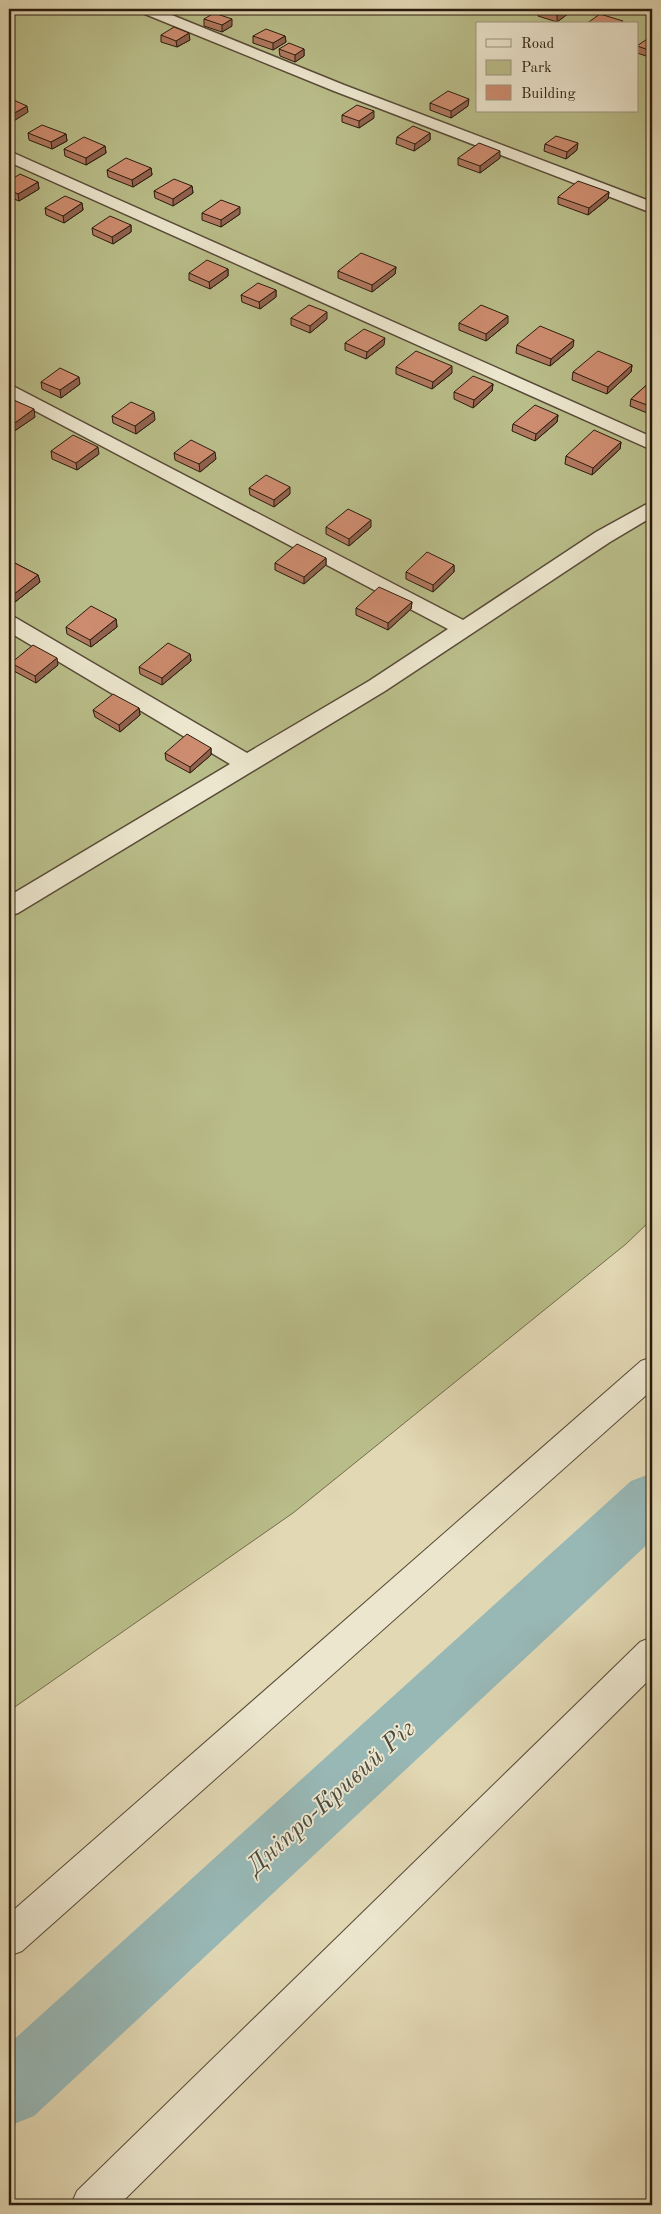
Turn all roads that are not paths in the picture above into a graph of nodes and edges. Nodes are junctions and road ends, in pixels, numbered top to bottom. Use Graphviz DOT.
graph roads {
  1 [pos="145,9"];
  2 [pos="9,156"];
  3 [pos="652,208"];
  4 [pos="9,390"];
  5 [pos="652,444"];
  6 [pos="652,508"];
  7 [pos="9,623"];
  8 [pos="464,629"];
  9 [pos="248,764"];
  10 [pos="9,907"];
  11 [pos="652,1371"];
  12 [pos="652,1654"];
  13 [pos="9,1938"];
  14 [pos="91,2205"];
  1 -- 3 [label="lane"];
  2 -- 5 [label="lane"];
  4 -- 8 [label="lane"];
  6 -- 8 [label="lane"];
  7 -- 9 [label="lane"];
  8 -- 9 [label="lane"];
  9 -- 10 [label="lane"];
  11 -- 13 [label="street"];
  12 -- 14 [label="street"];
}
